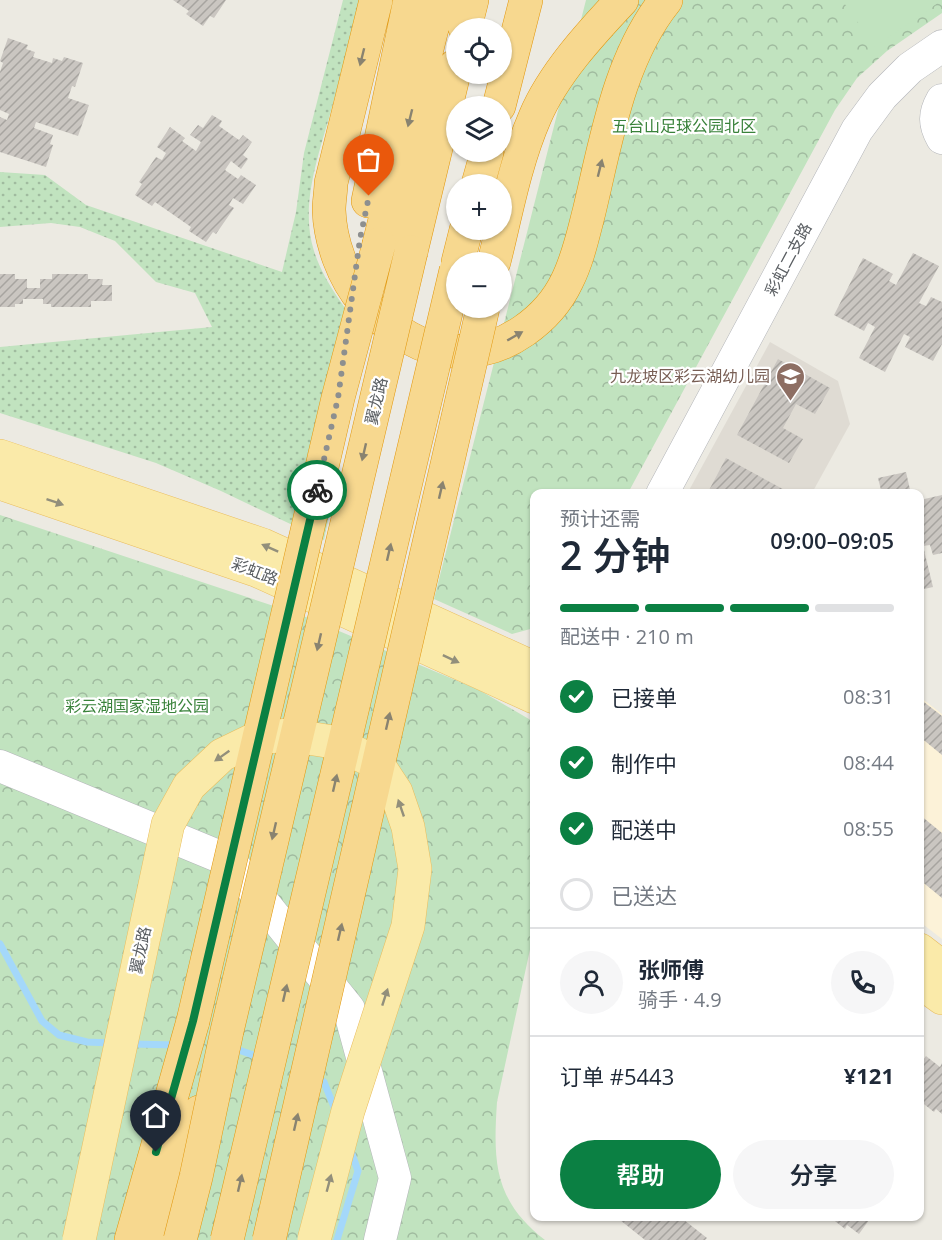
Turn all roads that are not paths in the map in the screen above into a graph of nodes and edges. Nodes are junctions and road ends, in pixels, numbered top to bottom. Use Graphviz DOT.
graph roads {
  1 [pos="376,0"];
  2 [pos="410,0"];
  3 [pos="439,0"];
  4 [pos="472,0"];
  5 [pos="526,0"];
  6 [pos="622,0"];
  7 [pos="646,0"];
  8 [pos="666,0"];
  9 [pos="468,18"];
  10 [pos="942,46"];
  11 [pos="568,63"];
  12 [pos="451,84"];
  13 [pos="502,96"];
  14 [pos="942,100"];
  15 [pos="942,138"];
  16 [pos="370,242"];
  17 [pos="497,252"];
  18 [pos="446,312"];
  19 [pos="481,318"];
  20 [pos="0,456"];
  21 [pos="0,483"];
  22 [pos="665,489"];
  23 [pos="530,666"];
  24 [pos="530,695"];
  25 [pos="0,766"];
  26 [pos="924,953"];
  27 [pos="942,967"];
  28 [pos="924,985"];
  29 [pos="942,999"];
  30 [pos="227,1031"];
  31 [pos="79,1240"];
  32 [pos="131,1240"];
  33 [pos="159,1240"];
  34 [pos="180,1240"];
  35 [pos="227,1240"];
  36 [pos="269,1240"];
  37 [pos="314,1240"];
  38 [pos="380,1240"];
  1 -- 8 [label="highway, one-way"];
  2 -- 16 [label="highway"];
  3 -- 16 [label="highway, one-way"];
  4 -- 9 [label="highway"];
  5 -- 13 [label="highway"];
  6 -- 11 [label="highway"];
  7 -- 11 [label="highway"];
  10 -- 22 [label="street, 彩虹二支路"];
  11 -- 17 [label="highway"];
  12 -- 30 [label="highway, 翼龙路, one-way, bridge"];
  14 -- 15 [label="street"];
  16 -- 32 [label="highway, bridge"];
  35 -- 18 [label="highway, one-way, bridge"];
  36 -- 19 [label="highway, one-way, bridge"];
  23 -- 20 [label="main road, 彩虹路, one-way"];
  21 -- 24 [label="main road, 彩虹路, one-way"];
  25 -- 38 [label="street"];
  26 -- 27 [label="main road"];
  28 -- 29 [label="main road"];
  30 -- 33 [label="highway, bridge"];
  30 -- 34 [label="highway, 翼龙路, bridge"];
  37 -- 31 [label="main road, 翼龙路, one-way, bridge"];
}
